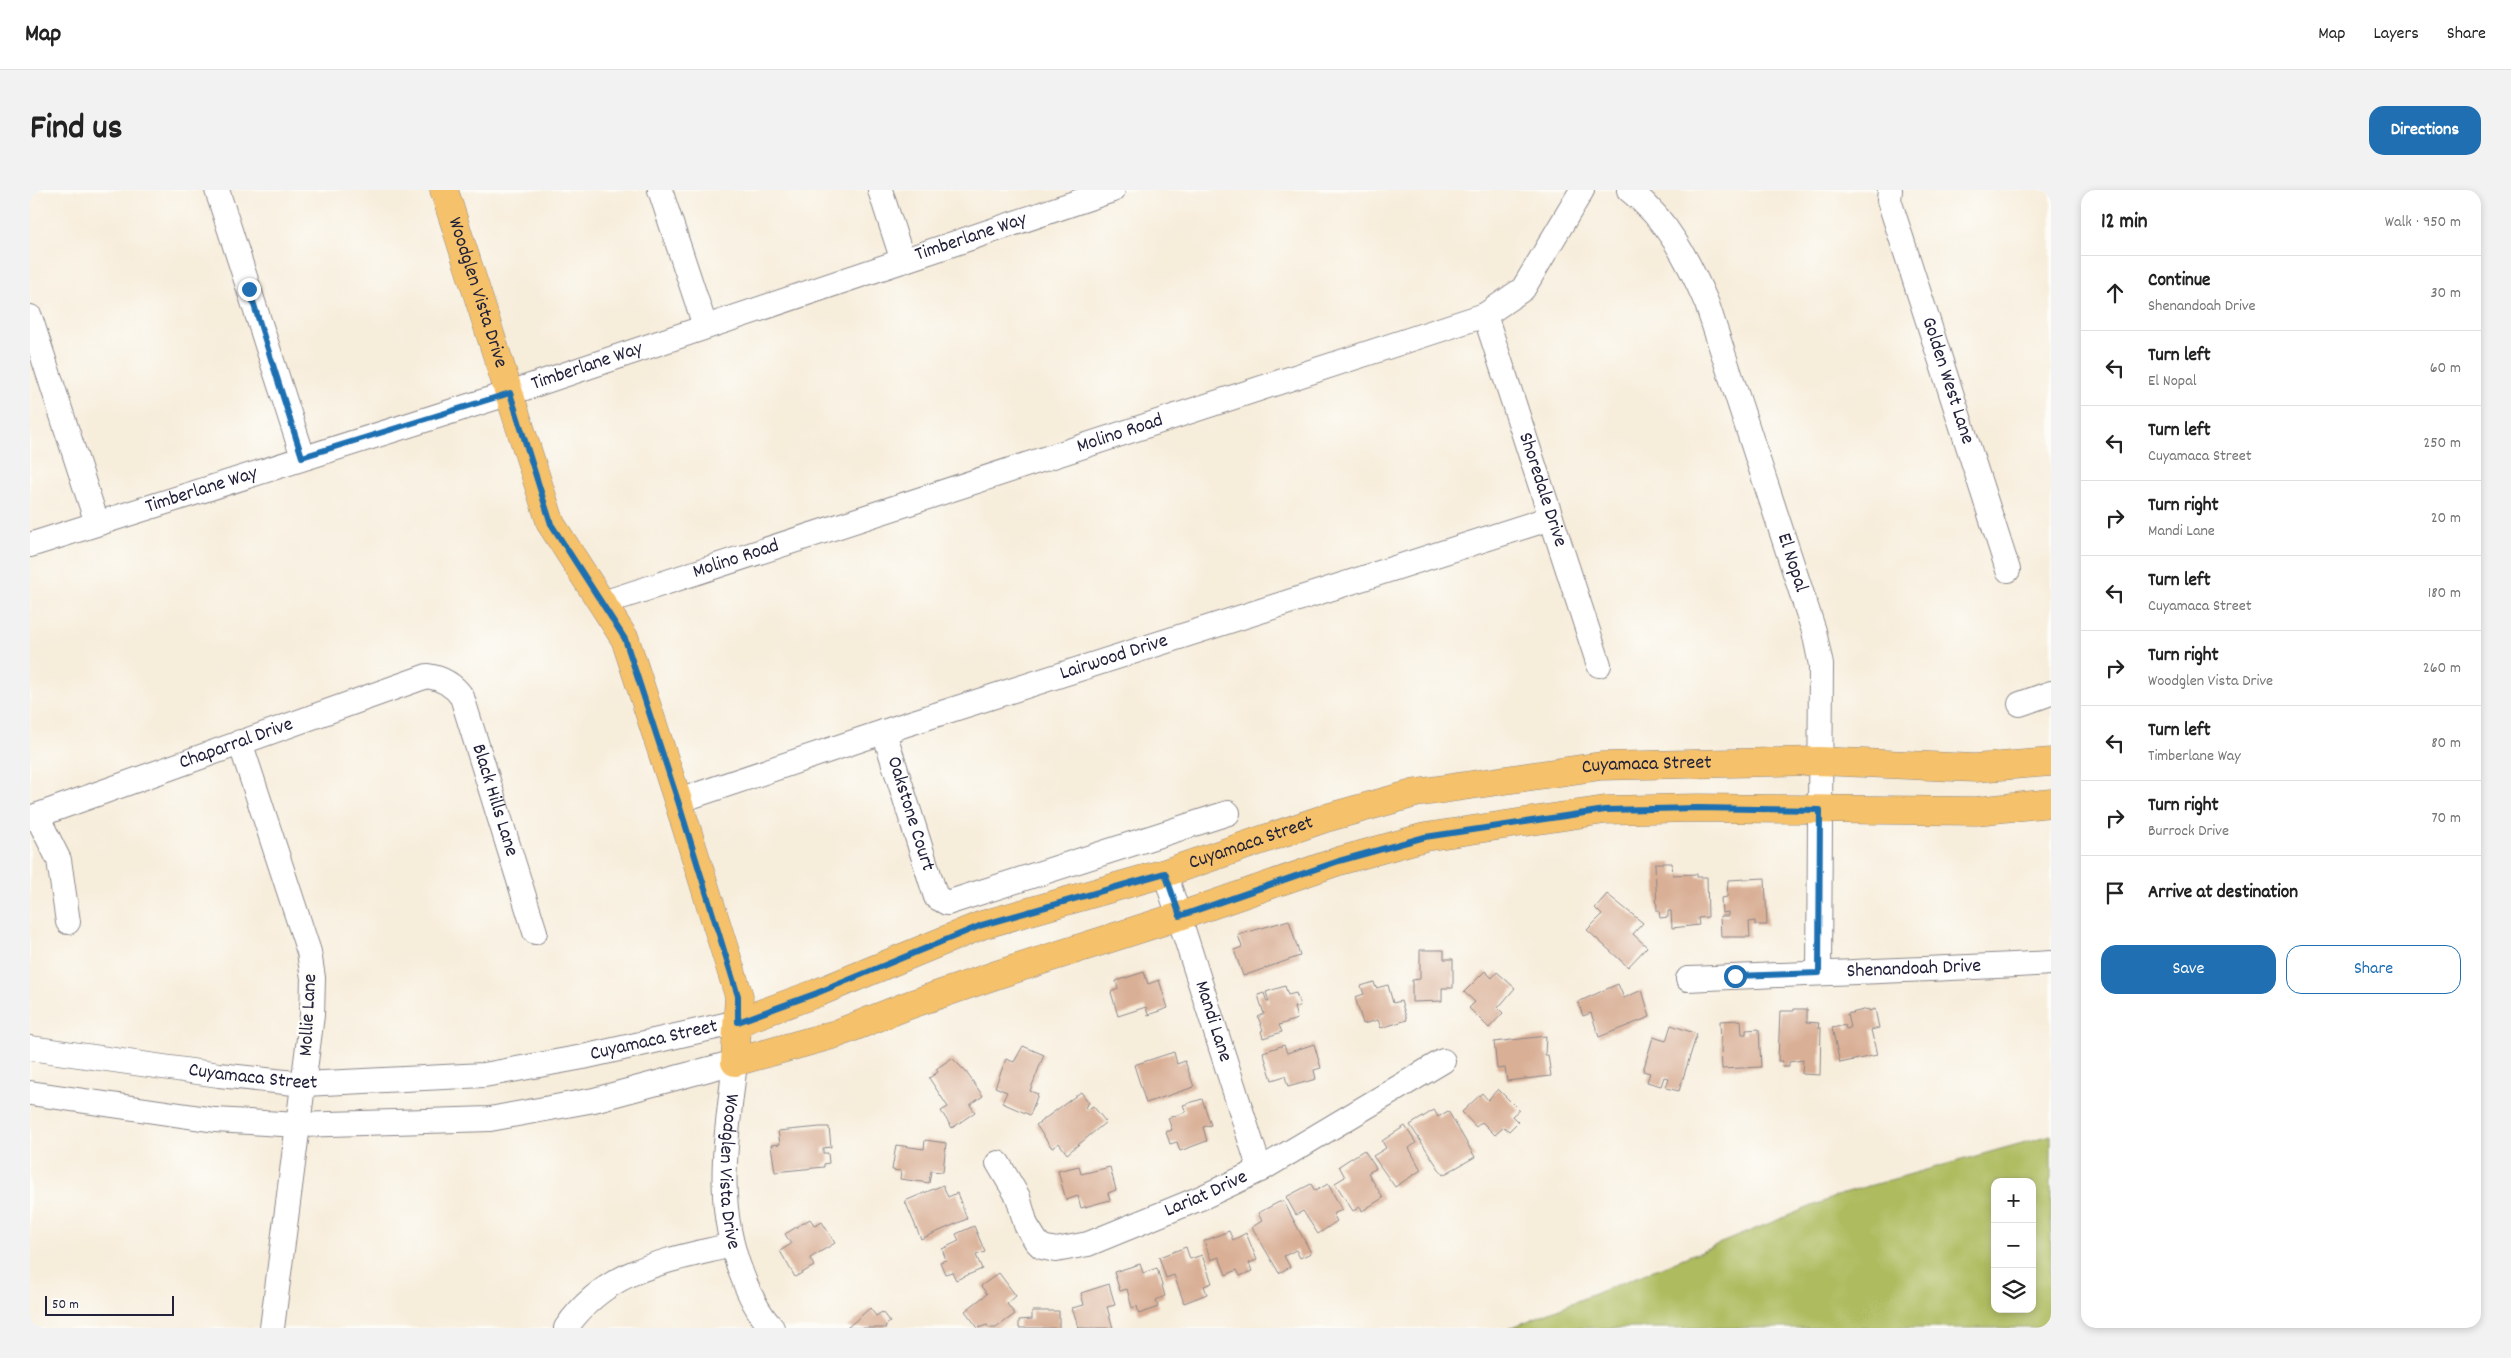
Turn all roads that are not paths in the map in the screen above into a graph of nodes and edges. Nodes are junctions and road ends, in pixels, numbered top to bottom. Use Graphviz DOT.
graph roads {
  1 [pos="217,190"];
  2 [pos="444,190"];
  3 [pos="660,190"];
  4 [pos="880,190"];
  5 [pos="1582,190"];
  6 [pos="1629,190"];
  7 [pos="1890,190"];
  8 [pos="1103,191"];
  9 [pos="903,261"];
  10 [pos="1485,315"];
  11 [pos="30,317"];
  12 [pos="705,326"];
  13 [pos="510,393"];
  14 [pos="302,457"];
  15 [pos="1551,518"];
  16 [pos="97,523"];
  17 [pos="30,545"];
  18 [pos="2008,570"];
  19 [pos="603,603"];
  20 [pos="1600,665"];
  21 [pos="442,678"];
  22 [pos="2051,693"];
  23 [pos="2020,704"];
  24 [pos="884,732"];
  25 [pos="240,742"];
  26 [pos="1819,761"];
  27 [pos="2051,762"];
  28 [pos="678,801"];
  29 [pos="2051,804"];
  30 [pos="1820,810"];
  31 [pos="1228,813"];
  32 [pos="33,817"];
  33 [pos="1165,873"];
  34 [pos="1180,916"];
  35 [pos="68,922"];
  36 [pos="535,932"];
  37 [pos="2051,963"];
  38 [pos="1819,973"];
  39 [pos="1688,979"];
  40 [pos="738,1022"];
  41 [pos="30,1048"];
  42 [pos="1443,1061"];
  43 [pos="735,1062"];
  44 [pos="304,1084"];
  45 [pos="30,1093"];
  46 [pos="298,1125"];
  47 [pos="998,1163"];
  48 [pos="1260,1170"];
  49 [pos="732,1245"];
  50 [pos="272,1328"];
  51 [pos="566,1328"];
  52 [pos="772,1328"];
  1 -- 14 [label="street"];
  2 -- 13 [label="main road, Woodglen Vista Drive"];
  3 -- 12 [label="street"];
  4 -- 9 [label="street"];
  5 -- 10 [label="street, Molino Road"];
  6 -- 26 [label="street, El Nopal"];
  7 -- 18 [label="street, Golden West Lane"];
  8 -- 9 [label="street, Timberlane Way"];
  9 -- 12 [label="street, Timberlane Way"];
  10 -- 15 [label="street, Shoredale Drive"];
  10 -- 19 [label="street, Molino Road"];
  11 -- 16 [label="street"];
  12 -- 13 [label="street, Timberlane Way"];
  13 -- 14 [label="street, Timberlane Way"];
  13 -- 19 [label="main road, Woodglen Vista Drive"];
  14 -- 16 [label="street, Timberlane Way"];
  15 -- 20 [label="street, Shoredale Drive"];
  15 -- 24 [label="street, Lairwood Drive"];
  16 -- 17 [label="street, Timberlane Way"];
  19 -- 28 [label="main road, Woodglen Vista Drive"];
  21 -- 25 [label="street, Chaparral Drive"];
  21 -- 36 [label="street, Black Hills Lane"];
  22 -- 23 [label="street"];
  24 -- 28 [label="street, Lairwood Drive"];
  24 -- 31 [label="street, Oakstone Court"];
  25 -- 32 [label="street, Chaparral Drive"];
  25 -- 44 [label="street, Mollie Lane"];
  26 -- 27 [label="main road, Cuyamaca Street"];
  26 -- 30 [label="street, El Nopal"];
  26 -- 33 [label="main road, Cuyamaca Street"];
  28 -- 40 [label="main road, Woodglen Vista Drive"];
  29 -- 30 [label="main road, Cuyamaca Street"];
  30 -- 34 [label="main road, Cuyamaca Street"];
  30 -- 38 [label="street, El Nopal"];
  32 -- 35 [label="street"];
  33 -- 34 [label="street, Mandi Lane"];
  33 -- 40 [label="main road, Cuyamaca Street"];
  34 -- 43 [label="main road, Cuyamaca Street"];
  34 -- 48 [label="street, Mandi Lane"];
  37 -- 38 [label="street, Shenandoah Drive"];
  38 -- 39 [label="street, Shenandoah Drive"];
  40 -- 43 [label="main road, Woodglen Vista Drive"];
  40 -- 44 [label="street, Cuyamaca Street"];
  41 -- 44 [label="street, Cuyamaca Street"];
  42 -- 48 [label="street, Lariat Drive"];
  43 -- 46 [label="street, Cuyamaca Street"];
  43 -- 49 [label="street, Woodglen Vista Drive"];
  44 -- 46 [label="street, Mollie Lane"];
  45 -- 46 [label="street, Cuyamaca Street"];
  46 -- 50 [label="street, Mollie Lane"];
  47 -- 48 [label="street, Lariat Drive"];
  49 -- 51 [label="street"];
  49 -- 52 [label="street, Woodglen Vista Drive"];
}
